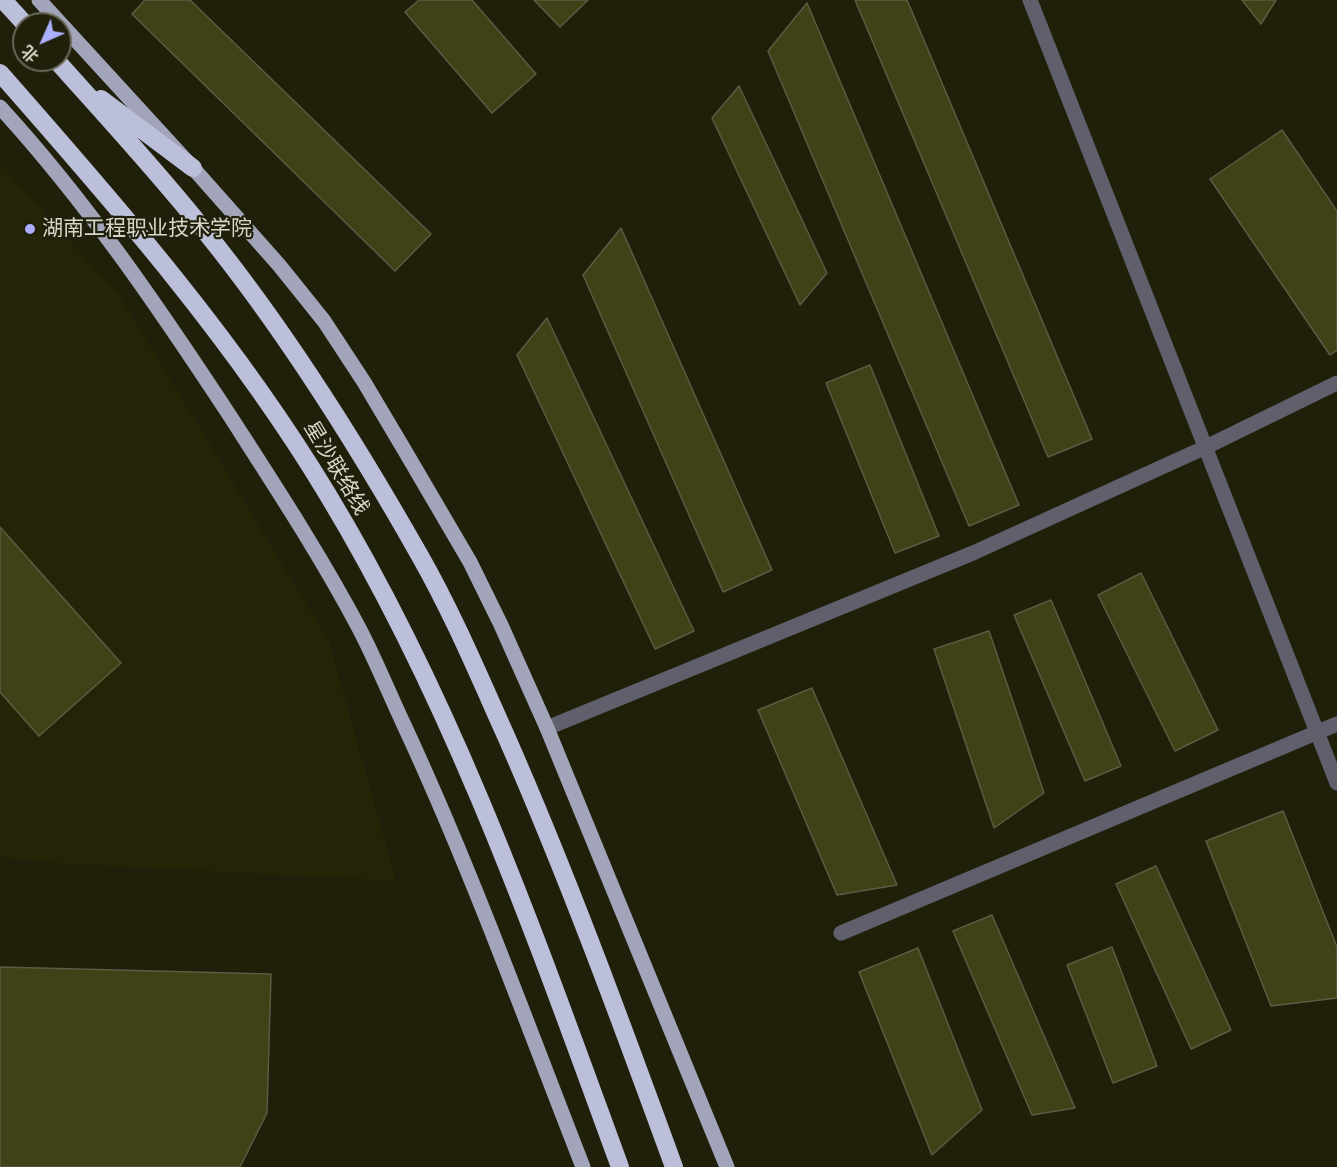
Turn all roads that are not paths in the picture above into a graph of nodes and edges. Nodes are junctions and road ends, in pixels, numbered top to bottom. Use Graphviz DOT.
graph roads {
  1 [pos="3,0"];
  2 [pos="39,0"];
  3 [pos="1030,0"];
  4 [pos="14,12"];
  5 [pos="67,72"];
  6 [pos="0,73"];
  7 [pos="70,76"];
  8 [pos="0,107"];
  9 [pos="193,168"];
  10 [pos="1337,383"];
  11 [pos="1206,447"];
  12 [pos="1337,724"];
  13 [pos="547,728"];
  14 [pos="1316,734"];
  15 [pos="1337,783"];
  16 [pos="842,933"];
  17 [pos="639,1073"];
  18 [pos="583,1167"];
  19 [pos="620,1167"];
  20 [pos="674,1167"];
  21 [pos="687,1167"];
  22 [pos="727,1167"];
  1 -- 4 [label="highway"];
  2 -- 9 [label="main road"];
  3 -- 11 [label="lane"];
  5 -- 7 [label="highway"];
  6 -- 19 [label="highway, 星沙联络线"];
  7 -- 9 [label="highway"];
  7 -- 17 [label="highway"];
  8 -- 18 [label="main road"];
  9 -- 13 [label="main road"];
  10 -- 11 [label="lane"];
  11 -- 13 [label="lane"];
  11 -- 14 [label="lane"];
  12 -- 14 [label="lane"];
  13 -- 22 [label="main road"];
  14 -- 15 [label="lane"];
  14 -- 16 [label="lane"];
  17 -- 20 [label="highway"];
  17 -- 21 [label="highway"];
}
